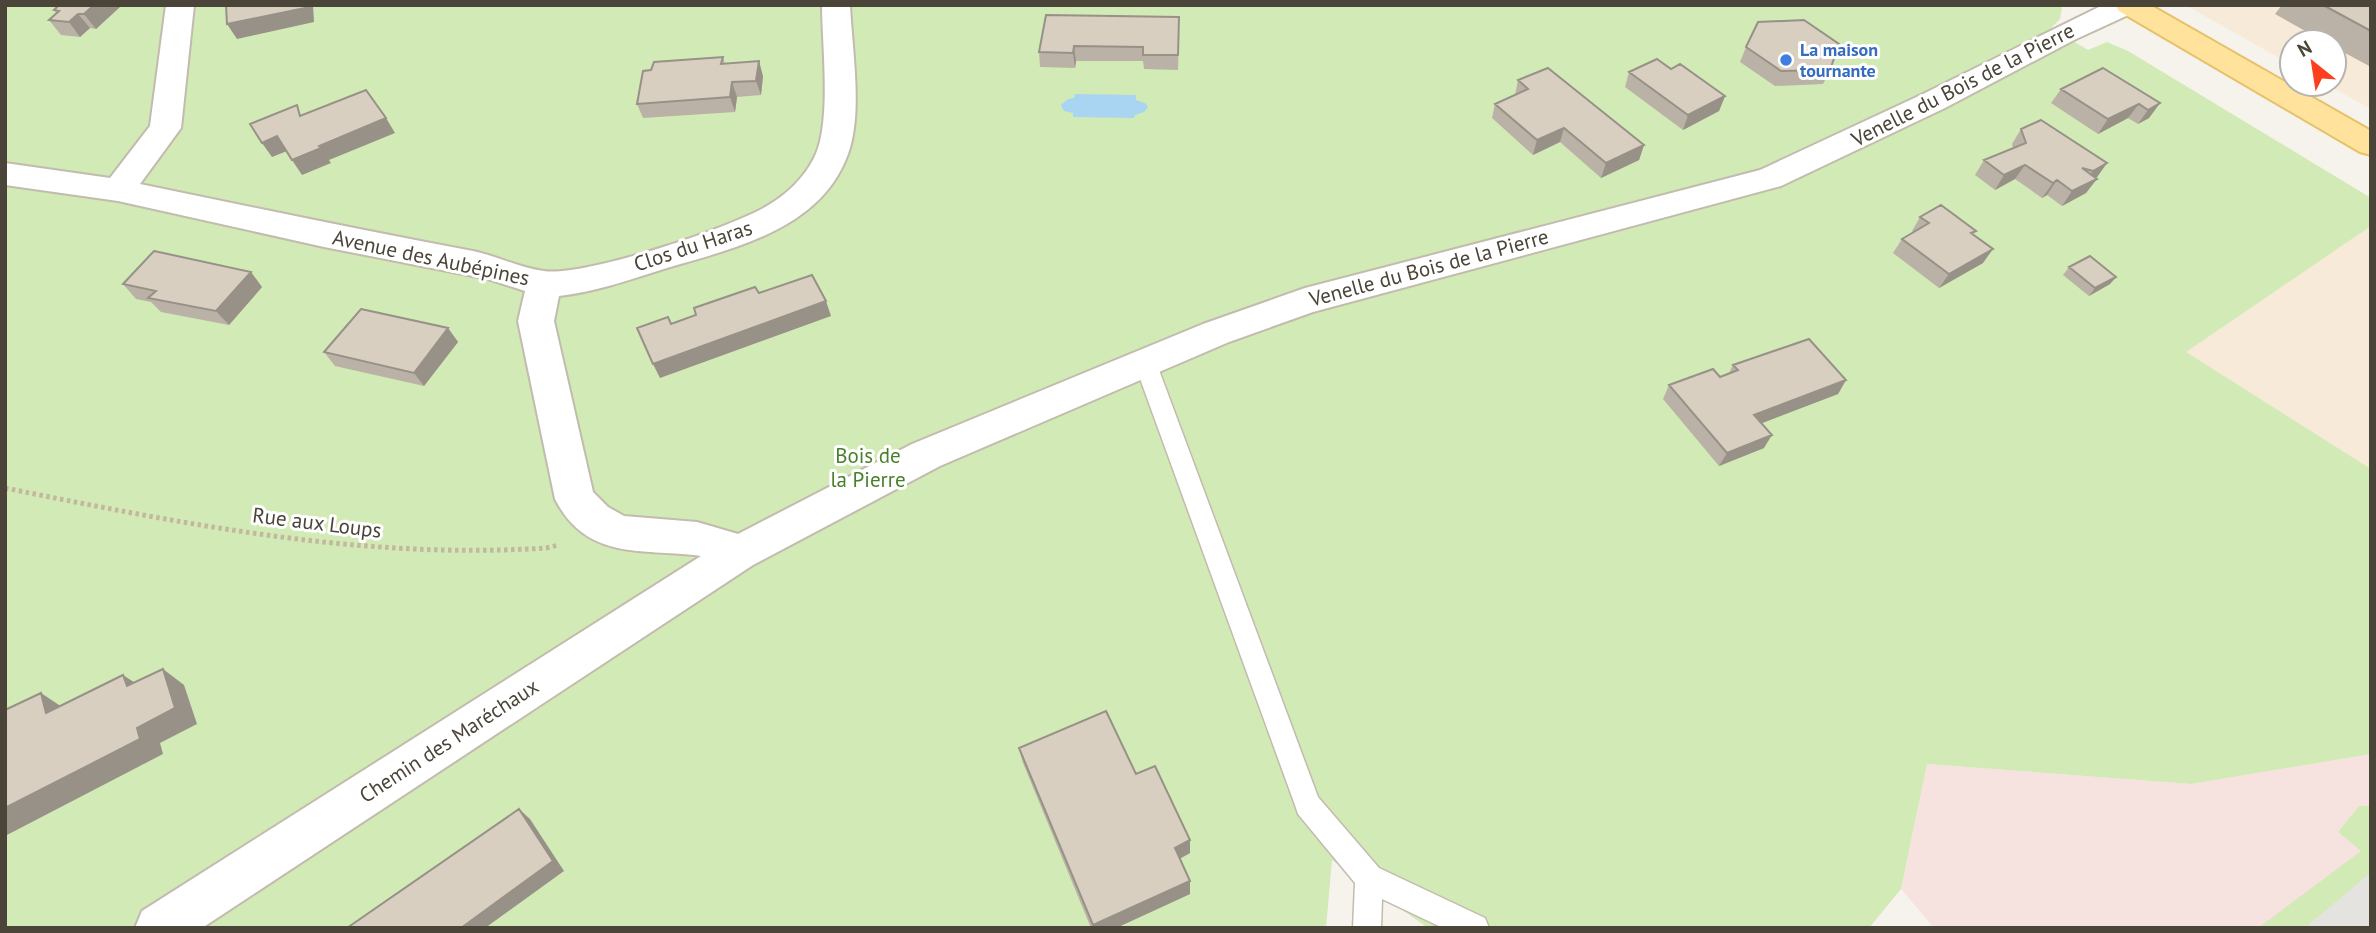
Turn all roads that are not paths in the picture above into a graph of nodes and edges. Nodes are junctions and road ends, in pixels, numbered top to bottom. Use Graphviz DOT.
graph roads {
  1 [pos="180,5"];
  2 [pos="836,5"];
  3 [pos="2128,5"];
  4 [pos="2371,145"];
  5 [pos="5,174"];
  6 [pos="118,190"];
  7 [pos="544,284"];
  8 [pos="1145,362"];
  9 [pos="739,553"];
  10 [pos="1369,878"];
  11 [pos="159,928"];
  12 [pos="1367,928"];
  13 [pos="1475,928"];
  1 -- 6 [label="street"];
  2 -- 7 [label="street, Clos du Haras"];
  3 -- 4 [label="main road"];
  3 -- 8 [label="street, Venelle du Bois de la Pierre"];
  5 -- 6 [label="street, Avenue des Aubépines"];
  6 -- 7 [label="street, Avenue des Aubépines"];
  7 -- 9 [label="street, Avenue des Aubépines"];
  8 -- 9 [label="street, Venelle du Bois de la Pierre"];
  8 -- 10 [label="lane"];
  9 -- 11 [label="street, Chemin des Maréchaux"];
  10 -- 12 [label="lane"];
  10 -- 13 [label="lane"];
}
